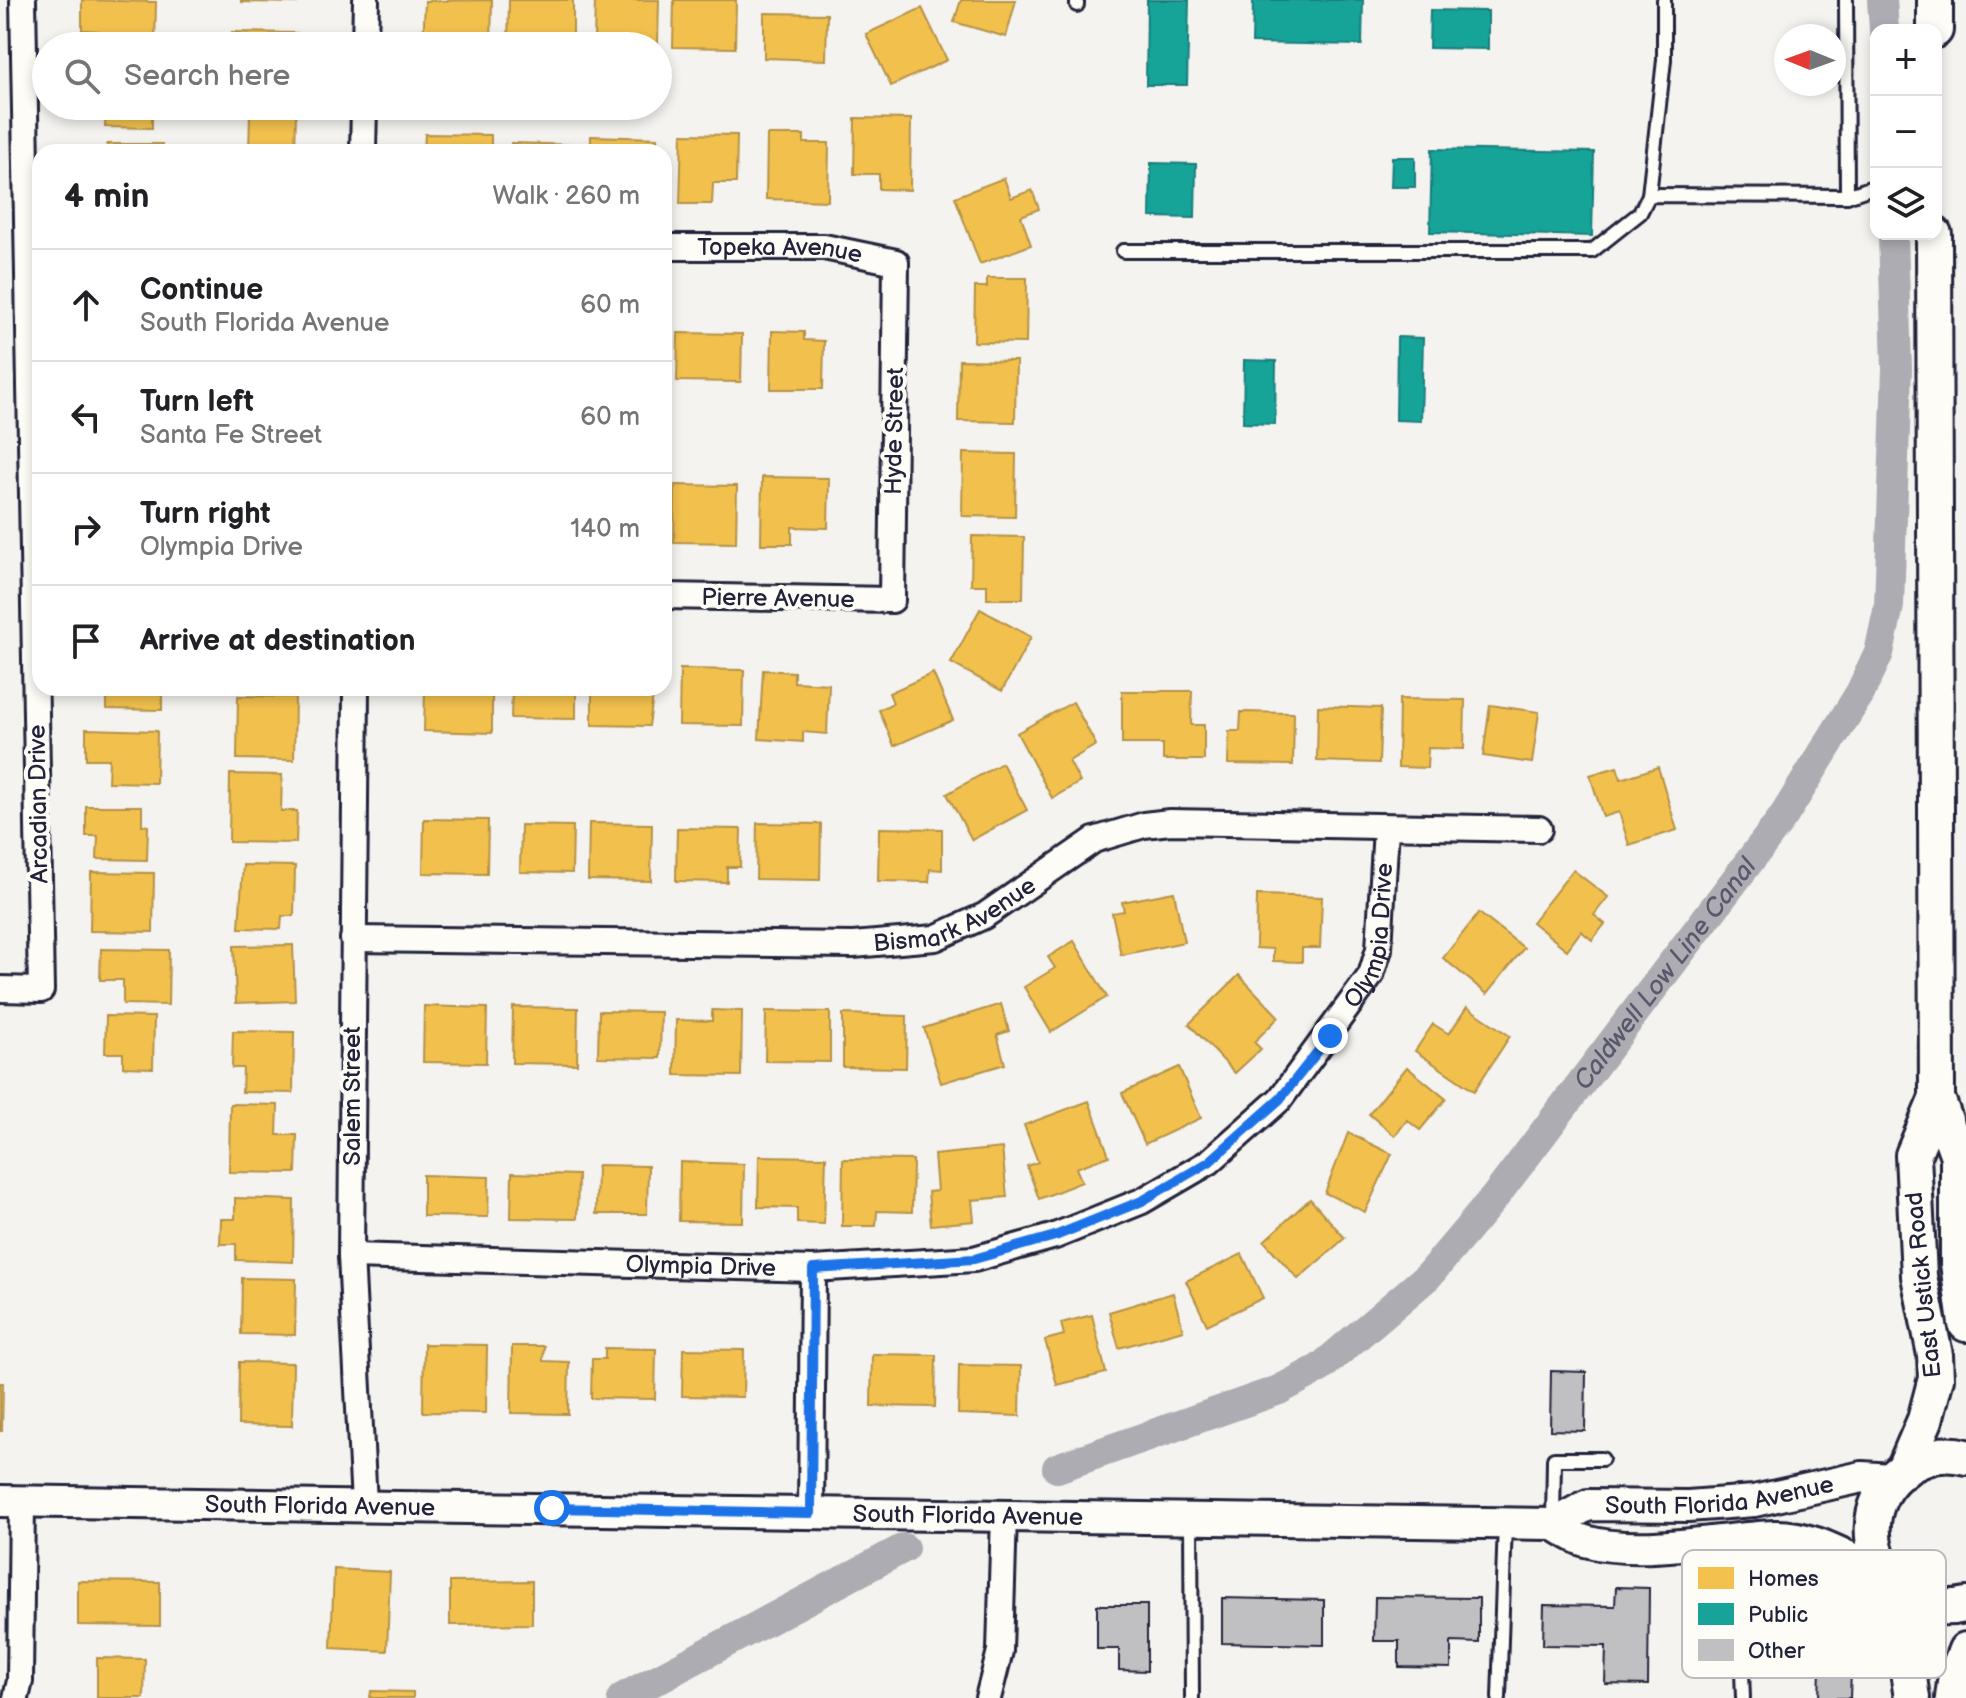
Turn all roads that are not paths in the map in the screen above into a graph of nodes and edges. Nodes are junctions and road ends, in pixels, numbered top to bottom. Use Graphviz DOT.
graph roads {
  1 [pos="23,0"];
  2 [pos="366,0"];
  3 [pos="1664,0"];
  4 [pos="1846,0"];
  5 [pos="1935,0"];
  6 [pos="1935,24"];
  7 [pos="365,32"];
  8 [pos="364,120"];
  9 [pos="363,144"];
  10 [pos="1870,188"];
  11 [pos="1649,195"];
  12 [pos="1847,196"];
  13 [pos="1934,240"];
  14 [pos="672,247"];
  15 [pos="1123,251"];
  16 [pos="896,262"];
  17 [pos="32,495"];
  18 [pos="672,596"];
  19 [pos="892,600"];
  20 [pos="36,696"];
  21 [pos="356,696"];
  22 [pos="1386,828"];
  23 [pos="1539,829"];
  24 [pos="353,939"];
  25 [pos="0,989"];
  26 [pos="1937,1098"];
  27 [pos="351,1256"];
  28 [pos="813,1269"];
  29 [pos="1966,1324"];
  30 [pos="1966,1457"];
  31 [pos="1602,1459"];
  32 [pos="1897,1475"];
  33 [pos="11,1501"];
  34 [pos="364,1504"];
  35 [pos="811,1513"];
  36 [pos="1004,1514"];
  37 [pos="1191,1518"];
  38 [pos="1505,1523"];
  39 [pos="1553,1524"];
  40 [pos="1737,1541"];
  41 [pos="1737,1550"];
  42 [pos="1827,1550"];
  43 [pos="1874,1550"];
  44 [pos="1966,1605"];
  45 [pos="1946,1608"];
  46 [pos="1966,1650"];
  47 [pos="1742,1678"];
  48 [pos="1908,1678"];
  49 [pos="16,1698"];
  50 [pos="988,1698"];
  51 [pos="1192,1698"];
  52 [pos="1499,1698"];
  53 [pos="1743,1698"];
  54 [pos="1912,1698"];
  55 [pos="1953,1698"];
  1 -- 17 [label="street, Arcadian Drive"];
  2 -- 7 [label="street"];
  3 -- 11 [label="lane"];
  4 -- 12 [label="lane"];
  5 -- 6 [label="main road"];
  8 -- 9 [label="street"];
  10 -- 12 [label="lane"];
  11 -- 12 [label="lane"];
  11 -- 15 [label="lane"];
  13 -- 26 [label="main road, East Ustick Road"];
  14 -- 16 [label="street, Topeka Avenue"];
  16 -- 19 [label="street, Hyde Street"];
  18 -- 19 [label="street, Pierre Avenue"];
  20 -- 25 [label="street, Arcadian Drive"];
  21 -- 24 [label="street, Salem Street"];
  22 -- 23 [label="street, Bismark Avenue"];
  22 -- 24 [label="street, Bismark Avenue"];
  22 -- 28 [label="street, Olympia Drive"];
  24 -- 27 [label="street, Salem Street"];
  26 -- 29 [label="main road, East Ustick Road"];
  26 -- 32 [label="main road, East Ustick Road"];
  27 -- 28 [label="street, Olympia Drive"];
  27 -- 34 [label="street, Salem Street"];
  28 -- 35 [label="street"];
  30 -- 32 [label="main road"];
  31 -- 39 [label="lane"];
  32 -- 39 [label="street, South Florida Avenue"];
  32 -- 43 [label="main road, East Ustick Road"];
  33 -- 34 [label="street, South Florida Avenue"];
  33 -- 49 [label="street"];
  34 -- 35 [label="street, South Florida Avenue"];
  35 -- 36 [label="street, South Florida Avenue"];
  36 -- 37 [label="street, South Florida Avenue"];
  36 -- 50 [label="street"];
  37 -- 38 [label="street, South Florida Avenue"];
  37 -- 51 [label="lane"];
  38 -- 39 [label="street, South Florida Avenue"];
  38 -- 52 [label="lane"];
  39 -- 40 [label="street, South Florida Avenue"];
  40 -- 41 [label="lane"];
  40 -- 42 [label="street, South Florida Avenue"];
  44 -- 45 [label="main road"];
  46 -- 55 [label="main road"];
  47 -- 53 [label="lane"];
  48 -- 54 [label="main road"];
}
